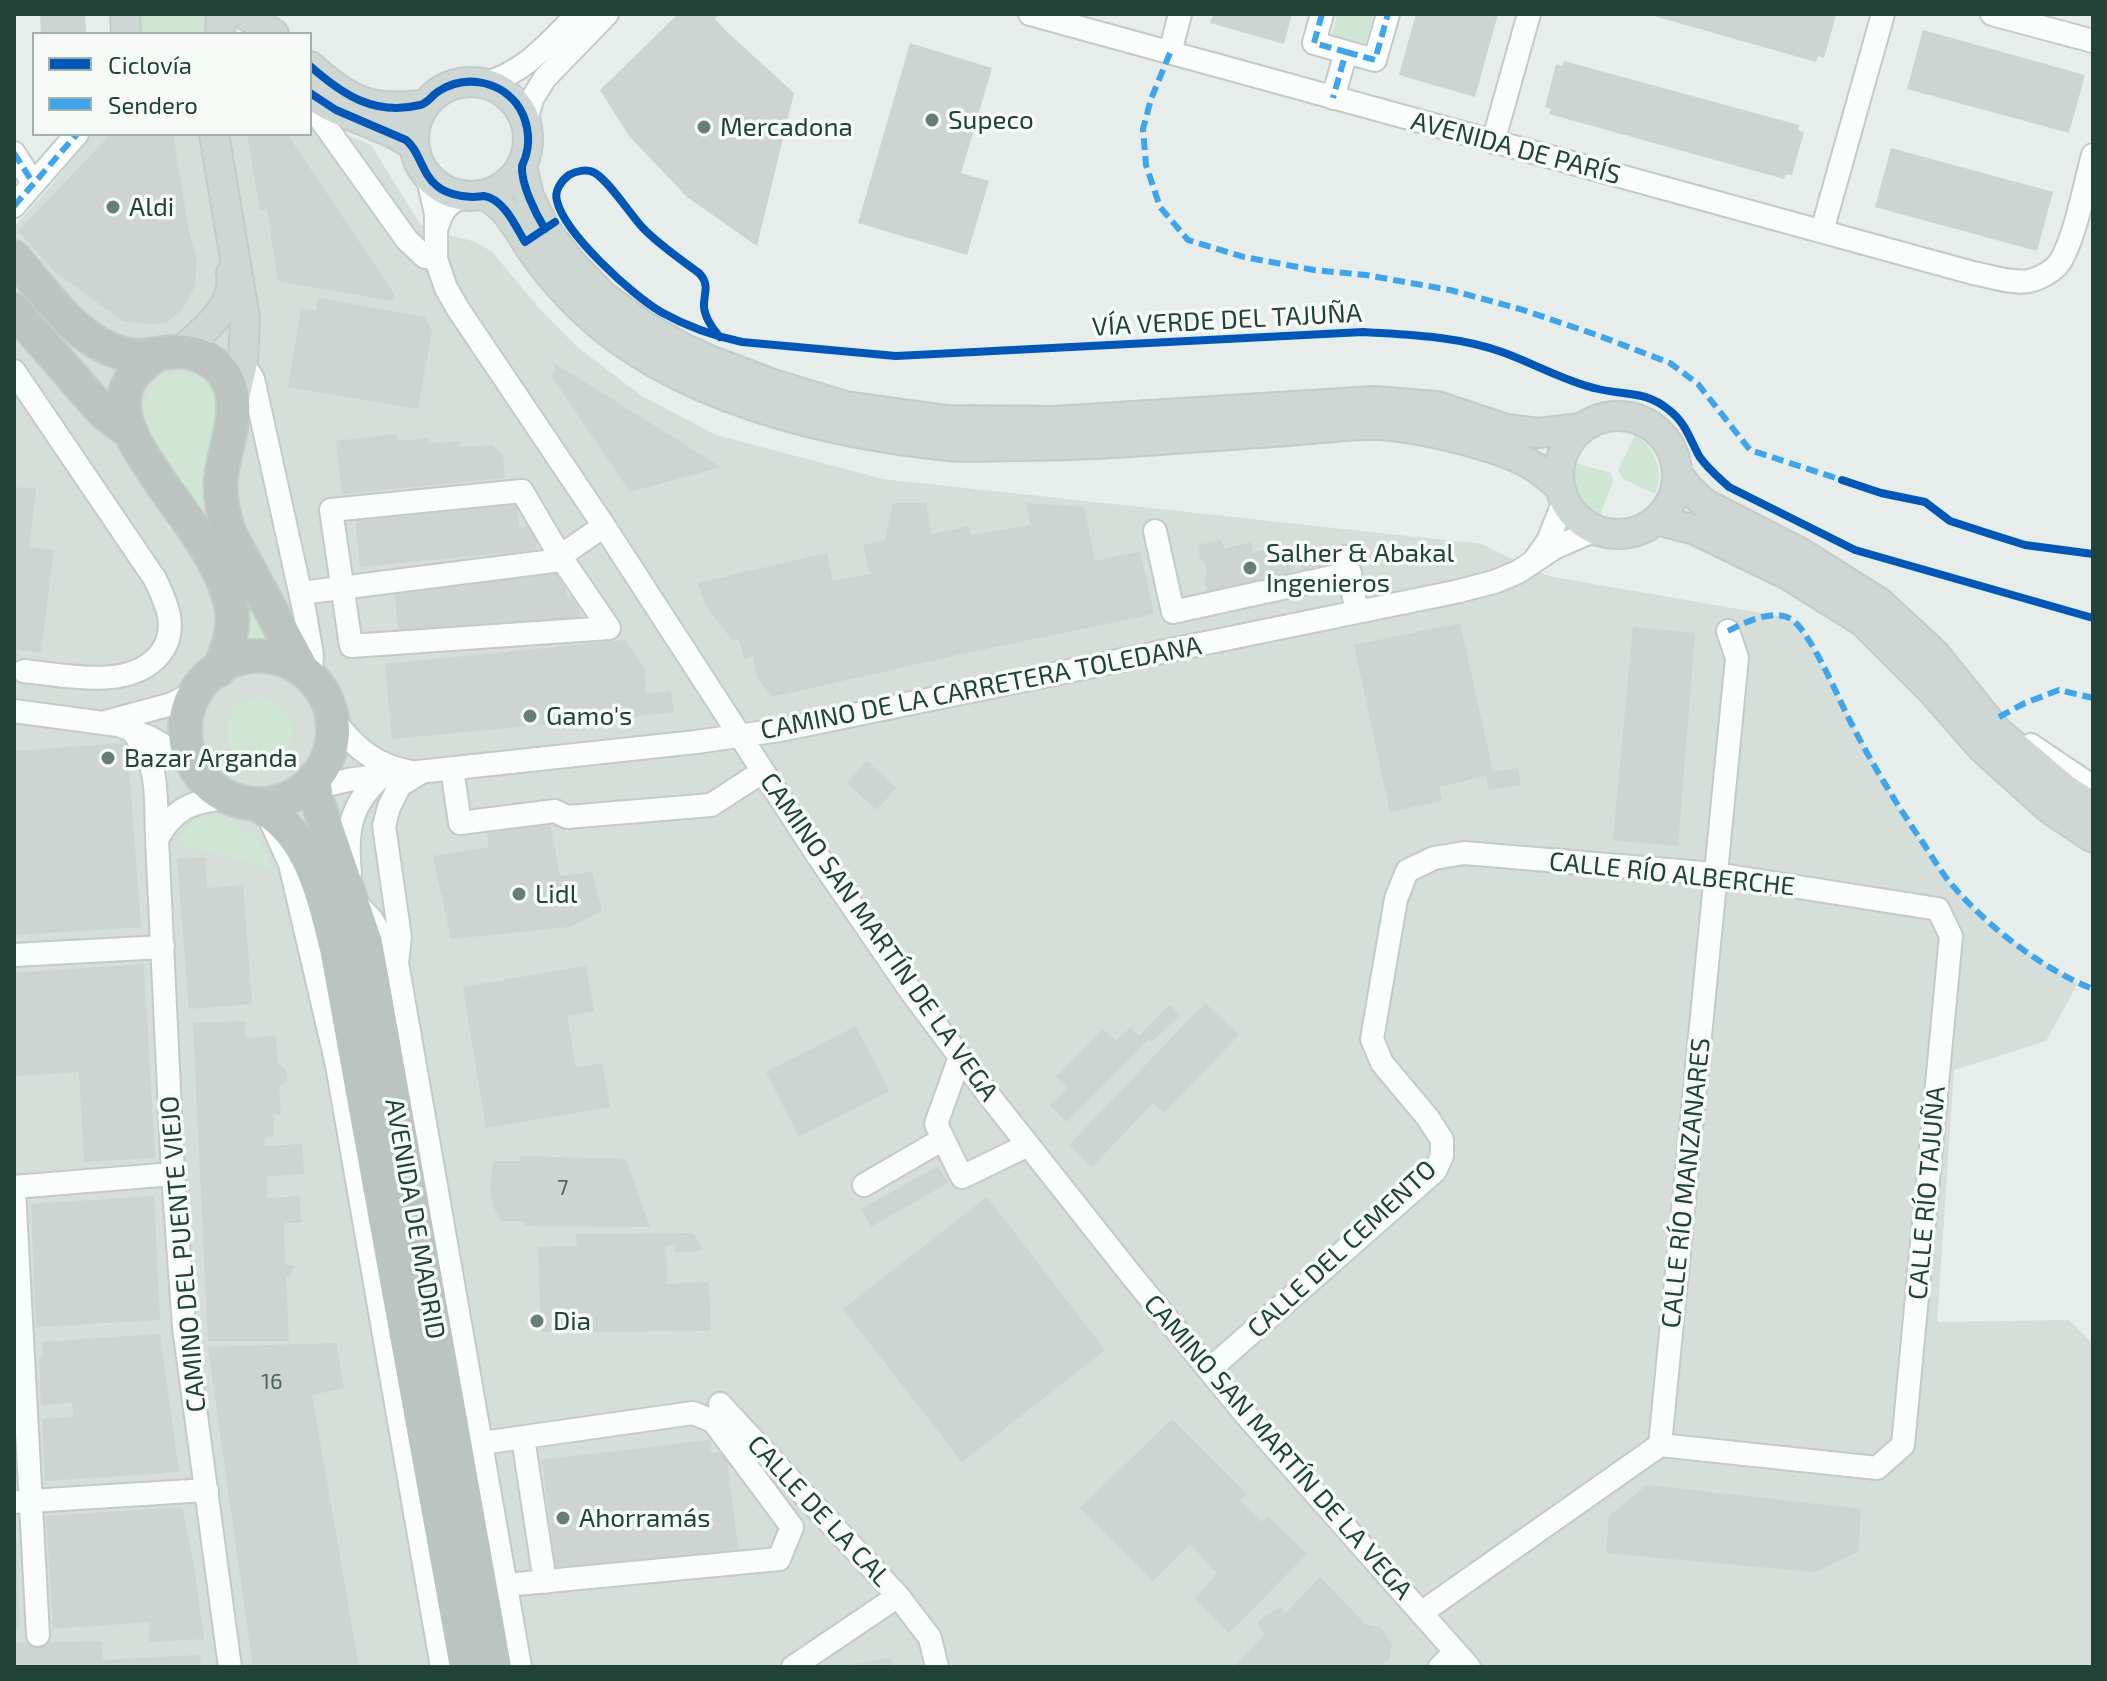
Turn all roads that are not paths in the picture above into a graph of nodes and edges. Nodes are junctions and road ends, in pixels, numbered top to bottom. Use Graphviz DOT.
graph roads {
  1 [pos="244,14"];
  2 [pos="578,14"];
  3 [pos="607,14"];
  4 [pos="1030,14"];
  5 [pos="1180,14"];
  6 [pos="1322,14"];
  7 [pos="1388,14"];
  8 [pos="1529,14"];
  9 [pos="1883,14"];
  10 [pos="1992,14"];
  11 [pos="271,32"];
  12 [pos="2093,41"];
  13 [pos="1346,52"];
  14 [pos="1170,53"];
  15 [pos="312,68"];
  16 [pos="486,83"];
  17 [pos="312,95"];
  18 [pos="312,97"];
  19 [pos="1333,98"];
  20 [pos="424,105"];
  21 [pos="526,121"];
  22 [pos="75,136"];
  23 [pos="206,136"];
  24 [pos="214,136"];
  25 [pos="1493,142"];
  26 [pos="414,146"];
  27 [pos="14,153"];
  28 [pos="2093,155"];
  29 [pos="522,166"];
  30 [pos="427,174"];
  31 [pos="33,183"];
  32 [pos="474,196"];
  33 [pos="14,206"];
  34 [pos="437,227"];
  35 [pos="1822,231"];
  36 [pos="14,257"];
  37 [pos="436,259"];
  38 [pos="14,310"];
  39 [pos="169,353"];
  40 [pos="243,363"];
  41 [pos="14,371"];
  42 [pos="233,406"];
  43 [pos="1581,428"];
  44 [pos="132,434"];
  45 [pos="1677,473"];
  46 [pos="1562,494"];
  47 [pos="1657,520"];
  48 [pos="604,526"];
  49 [pos="1595,530"];
  50 [pos="1155,531"];
  51 [pos="560,556"];
  52 [pos="1533,562"];
  53 [pos="343,588"];
  54 [pos="301,593"];
  55 [pos="1357,612"];
  56 [pos="1728,631"];
  57 [pos="305,670"];
  58 [pos="24,671"];
  59 [pos="1952,675"];
  60 [pos="209,680"];
  61 [pos="14,711"];
  62 [pos="333,719"];
  63 [pos="104,722"];
  64 [pos="133,732"];
  65 [pos="740,736"];
  66 [pos="190,761"];
  67 [pos="452,769"];
  68 [pos="762,772"];
  69 [pos="421,773"];
  70 [pos="381,777"];
  71 [pos="309,785"];
  72 [pos="2093,787"];
  73 [pos="249,804"];
  74 [pos="2093,807"];
  75 [pos="2093,838"];
  76 [pos="157,839"];
  77 [pos="1716,874"];
  78 [pos="352,898"];
  79 [pos="1938,909"];
  80 [pos="163,947"];
  81 [pos="14,955"];
  82 [pos="397,963"];
  83 [pos="1372,1039"];
  84 [pos="960,1057"];
  85 [pos="943,1139"];
  86 [pos="1028,1145"];
  87 [pos="173,1174"];
  88 [pos="864,1185"];
  89 [pos="14,1188"];
  90 [pos="1209,1370"];
  91 [pos="720,1404"];
  92 [pos="523,1438"];
  93 [pos="482,1443"];
  94 [pos="1660,1445"];
  95 [pos="207,1490"];
  96 [pos="23,1501"];
  97 [pos="545,1582"];
  98 [pos="506,1585"];
  99 [pos="898,1596"];
  100 [pos="1421,1613"];
  101 [pos="38,1635"];
  102 [pos="1455,1662"];
  103 [pos="230,1667"];
  104 [pos="442,1667"];
  105 [pos="466,1667"];
  106 [pos="495,1667"];
  107 [pos="520,1667"];
  108 [pos="793,1667"];
  109 [pos="937,1667"];
  1 -- 11 [label="main road"];
  2 -- 16 [label="street"];
  3 -- 21 [label="street"];
  4 -- 14 [label="street, AVENIDA DE PARÍS"];
  5 -- 14 [label="street"];
  6 -- 13 [label="street"];
  7 -- 13 [label="street"];
  8 -- 25 [label="street"];
  9 -- 35 [label="street"];
  10 -- 12 [label="street"];
  13 -- 19 [label="street"];
  14 -- 19 [label="street, AVENIDA DE PARÍS"];
  15 -- 20 [label="main road"];
  16 -- 20 [label="main road"];
  16 -- 21 [label="main road"];
  17 -- 26 [label="main road"];
  18 -- 37 [label="street"];
  19 -- 25 [label="street, AVENIDA DE PARÍS"];
  20 -- 26 [label="main road"];
  21 -- 29 [label="main road"];
  22 -- 31 [label="street"];
  23 -- 39 [label="main road"];
  24 -- 40 [label="main road"];
  25 -- 35 [label="street, AVENIDA DE PARÍS"];
  26 -- 30 [label="main road"];
  27 -- 31 [label="street"];
  28 -- 35 [label="street, AVENIDA DE PARÍS"];
  29 -- 32 [label="main road"];
  29 -- 43 [label="main road"];
  30 -- 32 [label="main road"];
  30 -- 34 [label="street, CAMINO SAN MARTÍN DE LA VEGA"];
  31 -- 33 [label="street"];
  32 -- 34 [label="street"];
  32 -- 46 [label="main road"];
  34 -- 37 [label="street, CAMINO SAN MARTÍN DE LA VEGA"];
  36 -- 39 [label="highway"];
  37 -- 48 [label="street, CAMINO SAN MARTÍN DE LA VEGA"];
  38 -- 44 [label="highway"];
  39 -- 42 [label="highway"];
  39 -- 44 [label="highway"];
  40 -- 42 [label="main road"];
  40 -- 54 [label="street"];
  41 -- 58 [label="street"];
  42 -- 57 [label="highway"];
  43 -- 45 [label="main road"];
  43 -- 46 [label="main road"];
  44 -- 60 [label="highway"];
  45 -- 47 [label="main road"];
  45 -- 59 [label="main road"];
  46 -- 49 [label="main road"];
  46 -- 52 [label="street"];
  47 -- 49 [label="main road"];
  47 -- 75 [label="main road"];
  48 -- 51 [label="street"];
  48 -- 65 [label="street, CAMINO SAN MARTÍN DE LA VEGA"];
  49 -- 52 [label="street, CAMINO DE LA CARRETERA TOLEDANA"];
  50 -- 55 [label="street"];
  51 -- 53 [label="street"];
  51 -- 53 [label="street"];
  51 -- 53 [label="street"];
  52 -- 55 [label="street, CAMINO DE LA CARRETERA TOLEDANA"];
  53 -- 54 [label="street"];
  54 -- 57 [label="street"];
  55 -- 65 [label="street, CAMINO DE LA CARRETERA TOLEDANA"];
  56 -- 77 [label="street, CALLE RÍO MANZANARES"];
  57 -- 60 [label="highway"];
  57 -- 62 [label="highway"];
  59 -- 72 [label="street"];
  59 -- 74 [label="main road"];
  60 -- 63 [label="street"];
  60 -- 66 [label="highway"];
  61 -- 63 [label="street"];
  62 -- 69 [label="street, CAMINO DE LA CARRETERA TOLEDANA"];
  62 -- 71 [label="highway"];
  63 -- 64 [label="street"];
  64 -- 66 [label="street"];
  64 -- 76 [label="street, CAMINO DEL PUENTE VIEJO"];
  65 -- 67 [label="street, CAMINO DE LA CARRETERA TOLEDANA"];
  65 -- 68 [label="street, CAMINO SAN MARTÍN DE LA VEGA"];
  66 -- 73 [label="highway"];
  67 -- 68 [label="street"];
  67 -- 69 [label="street, CAMINO DE LA CARRETERA TOLEDANA"];
  68 -- 84 [label="street, CAMINO SAN MARTÍN DE LA VEGA"];
  69 -- 70 [label="street, CAMINO DE LA CARRETERA TOLEDANA"];
  69 -- 82 [label="street"];
  70 -- 71 [label="street, CAMINO DE LA CARRETERA TOLEDANA"];
  70 -- 78 [label="street"];
  71 -- 73 [label="highway"];
  71 -- 78 [label="highway, AVENIDA DE MADRID"];
  73 -- 76 [label="street"];
  73 -- 104 [label="street"];
  73 -- 105 [label="highway, AVENIDA DE MADRID"];
  76 -- 80 [label="street, CAMINO DEL PUENTE VIEJO"];
  77 -- 79 [label="street, CALLE RÍO ALBERCHE"];
  77 -- 83 [label="street, CALLE RÍO ALBERCHE"];
  77 -- 94 [label="street, CALLE RÍO MANZANARES"];
  78 -- 82 [label="street"];
  78 -- 106 [label="highway, AVENIDA DE MADRID"];
  79 -- 94 [label="street, CALLE RÍO TAJUÑA"];
  80 -- 81 [label="street"];
  80 -- 87 [label="street, CAMINO DEL PUENTE VIEJO"];
  82 -- 93 [label="street"];
  83 -- 90 [label="street, CALLE DEL CEMENTO"];
  84 -- 85 [label="street"];
  84 -- 86 [label="street, CAMINO SAN MARTÍN DE LA VEGA"];
  85 -- 86 [label="street"];
  85 -- 88 [label="street"];
  86 -- 90 [label="street, CAMINO SAN MARTÍN DE LA VEGA"];
  87 -- 89 [label="street"];
  87 -- 95 [label="street, CAMINO DEL PUENTE VIEJO"];
  89 -- 96 [label="street"];
  90 -- 100 [label="street, CAMINO SAN MARTÍN DE LA VEGA"];
  91 -- 99 [label="street, CALLE DE LA CAL"];
  92 -- 93 [label="street"];
  92 -- 97 [label="street"];
  92 -- 97 [label="street"];
  93 -- 98 [label="street"];
  94 -- 100 [label="street"];
  95 -- 96 [label="street"];
  95 -- 103 [label="street, CAMINO DEL PUENTE VIEJO"];
  96 -- 101 [label="street"];
  97 -- 98 [label="street"];
  98 -- 107 [label="street"];
  99 -- 108 [label="street, CALLE DE LA CAL"];
  99 -- 109 [label="street"];
  100 -- 102 [label="street, CAMINO SAN MARTÍN DE LA VEGA"];
}
